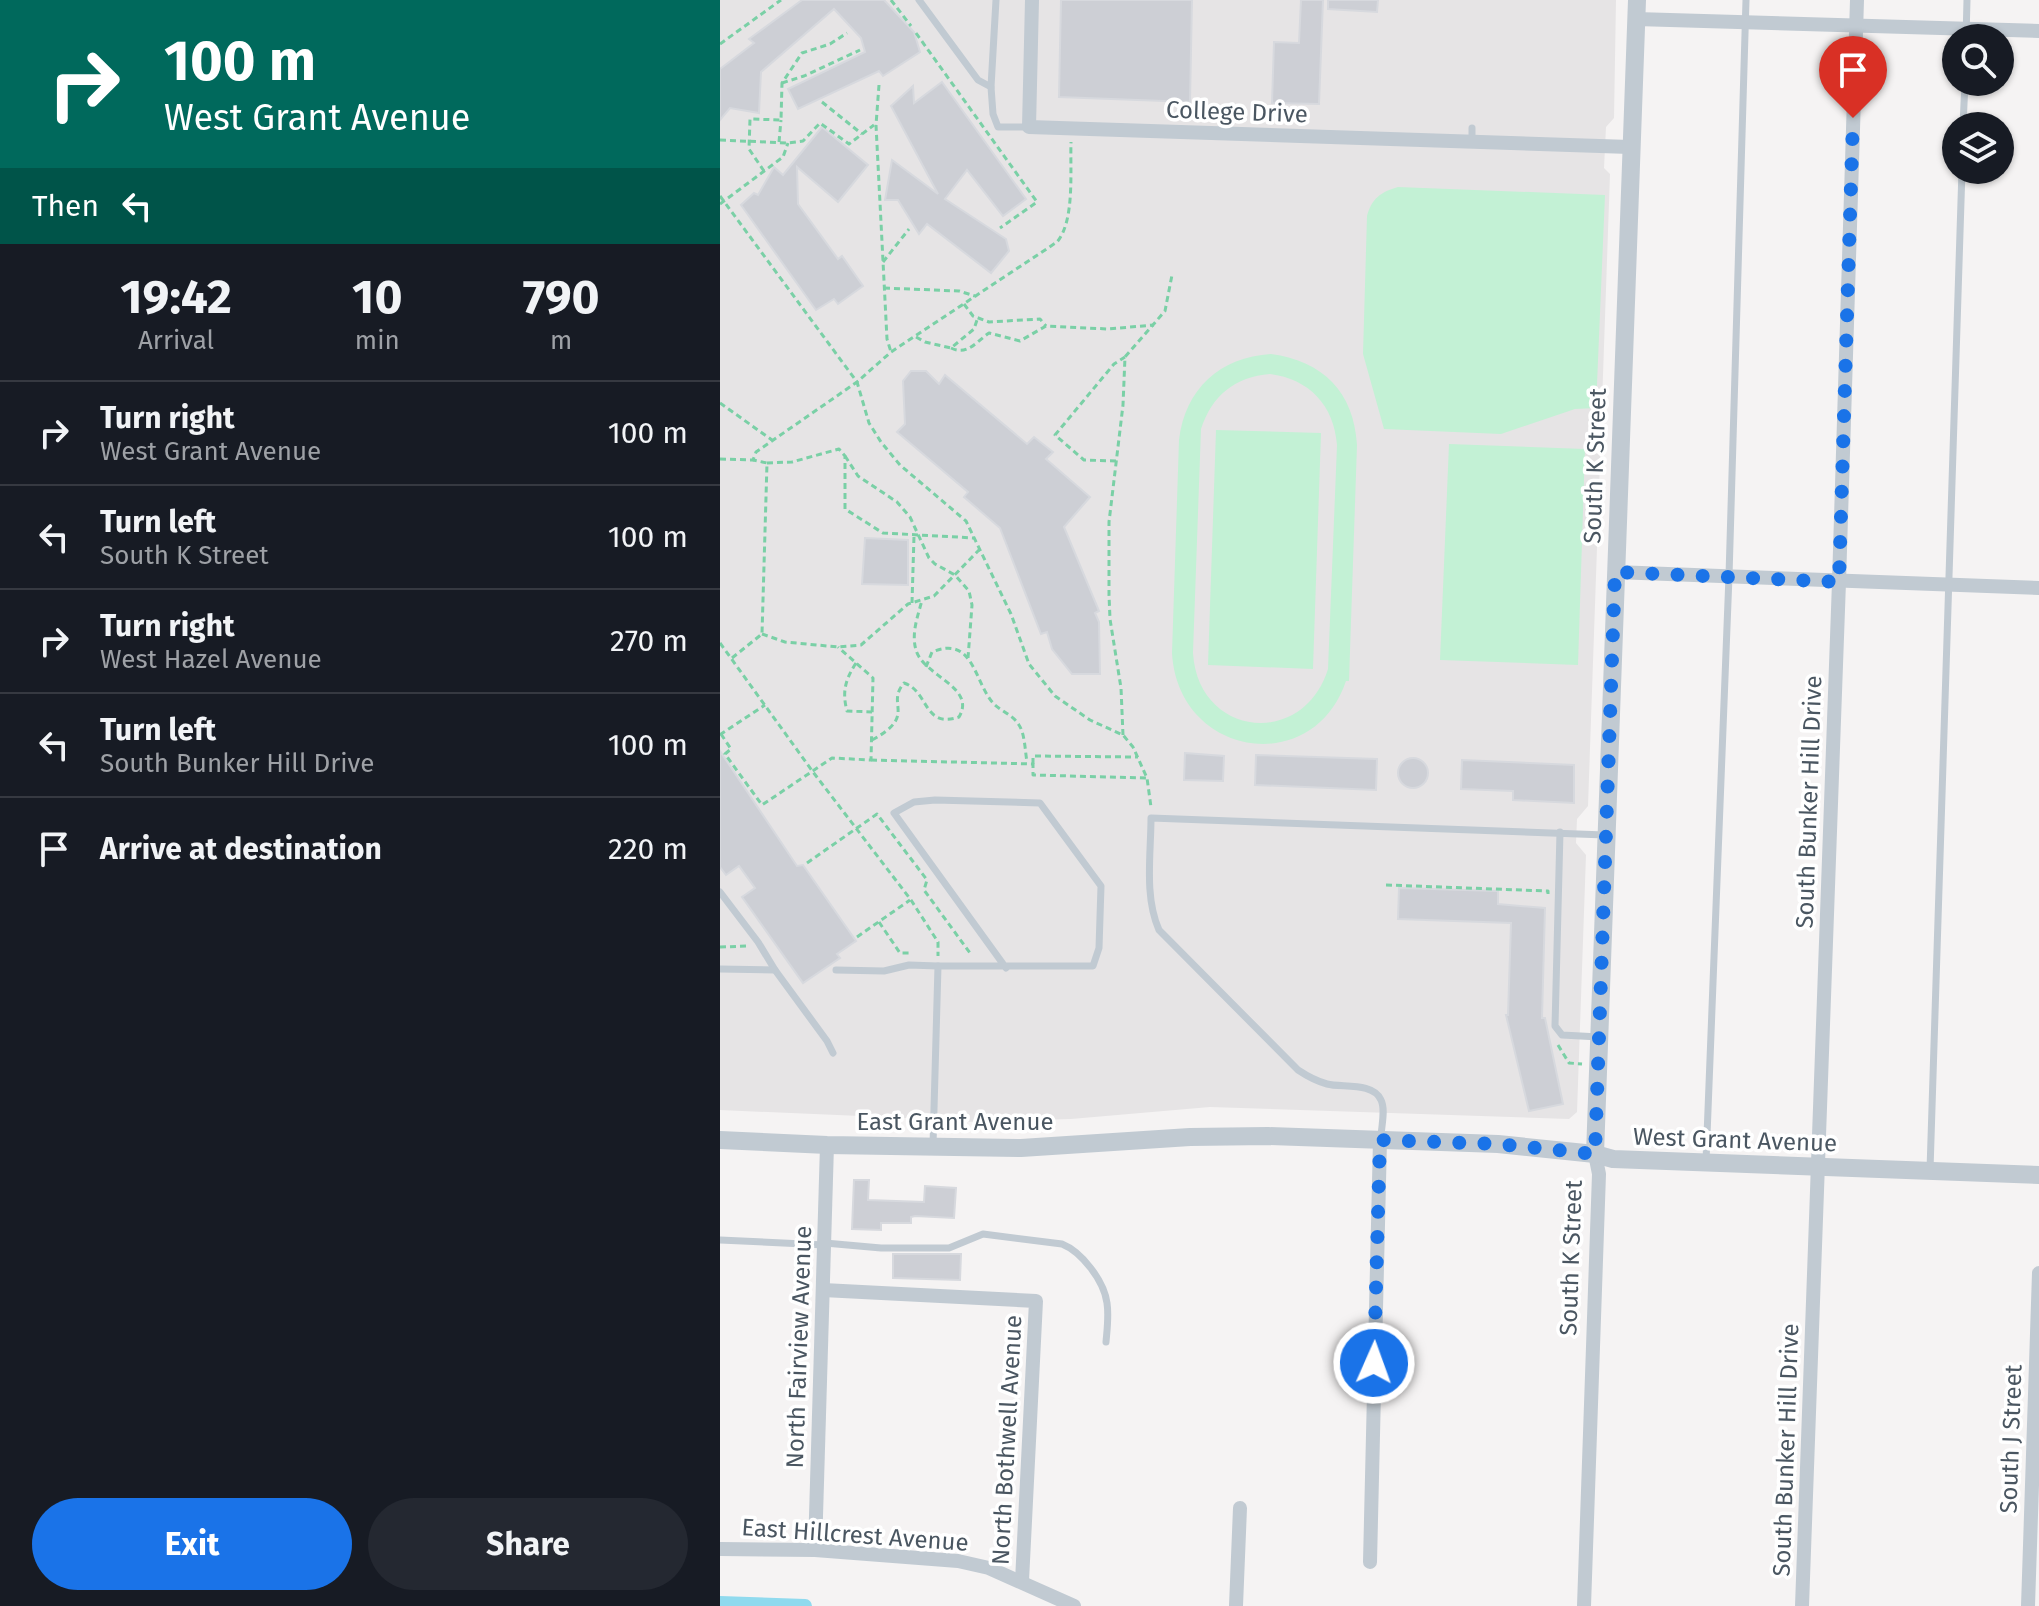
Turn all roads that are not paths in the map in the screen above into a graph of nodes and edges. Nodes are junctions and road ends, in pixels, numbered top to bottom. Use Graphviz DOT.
graph roads {
  1 [pos="919,0"];
  2 [pos="996,0"];
  3 [pos="1032,0"];
  4 [pos="1746,0"];
  5 [pos="1857,0"];
  6 [pos="1967,0"];
  7 [pos="1636,9"];
  8 [pos="1745,21"];
  9 [pos="1966,24"];
  10 [pos="1856,25"];
  11 [pos="1942,31"];
  12 [pos="2039,31"];
  13 [pos="2014,32"];
  14 [pos="991,87"];
  15 [pos="1029,127"];
  16 [pos="1630,147"];
  17 [pos="1962,184"];
  18 [pos="1615,572"];
  19 [pos="1729,576"];
  20 [pos="1839,582"];
  21 [pos="1949,585"];
  22 [pos="2039,588"];
  23 [pos="1560,832"];
  24 [pos="1608,835"];
  25 [pos="720,892"];
  26 [pos="938,966"];
  27 [pos="1006,968"];
  28 [pos="720,969"];
  29 [pos="775,970"];
  30 [pos="836,970"];
  31 [pos="1600,1037"];
  32 [pos="833,1053"];
  33 [pos="1190,1137"];
  34 [pos="720,1140"];
  35 [pos="1380,1140"];
  36 [pos="827,1145"];
  37 [pos="933,1148"];
  38 [pos="1595,1154"];
  39 [pos="1706,1163"];
  40 [pos="1818,1168"];
  41 [pos="1930,1172"];
  42 [pos="2039,1175"];
  43 [pos="720,1240"];
  44 [pos="825,1244"];
  45 [pos="2039,1273"];
  46 [pos="823,1290"];
  47 [pos="1106,1342"];
  48 [pos="1240,1508"];
  49 [pos="720,1549"];
  50 [pos="815,1550"];
  51 [pos="1370,1562"];
  52 [pos="1022,1581"];
  53 [pos="1074,1606"];
  54 [pos="1236,1606"];
  55 [pos="1584,1606"];
  56 [pos="1802,1606"];
  57 [pos="2028,1606"];
  1 -- 14 [label="lane"];
  2 -- 14 [label="lane"];
  3 -- 15 [label="street"];
  4 -- 8 [label="lane"];
  5 -- 10 [label="street, South Bunker Hill Drive"];
  6 -- 9 [label="lane"];
  7 -- 8 [label="street"];
  7 -- 16 [label="street, South K Street"];
  8 -- 10 [label="street"];
  8 -- 19 [label="lane"];
  10 -- 11 [label="street"];
  10 -- 20 [label="street, South Bunker Hill Drive"];
  12 -- 13 [label="street"];
  14 -- 15 [label="lane, College Drive"];
  15 -- 16 [label="street, College Drive"];
  16 -- 18 [label="street, South K Street"];
  17 -- 21 [label="lane"];
  18 -- 19 [label="street"];
  18 -- 24 [label="street, South K Street"];
  19 -- 20 [label="street"];
  19 -- 39 [label="lane"];
  20 -- 21 [label="street"];
  20 -- 40 [label="street, South Bunker Hill Drive"];
  21 -- 22 [label="street"];
  21 -- 41 [label="lane"];
  23 -- 24 [label="lane"];
  23 -- 31 [label="lane"];
  23 -- 35 [label="lane"];
  24 -- 31 [label="street, South K Street"];
  25 -- 29 [label="lane"];
  26 -- 27 [label="lane"];
  26 -- 30 [label="lane"];
  26 -- 37 [label="lane"];
  27 -- 27 [label="lane"];
  28 -- 29 [label="lane"];
  29 -- 32 [label="lane"];
  31 -- 38 [label="street, South K Street"];
  33 -- 35 [label="street, West Grant Avenue"];
  33 -- 37 [label="street, East Grant Avenue"];
  34 -- 36 [label="street, East Grant Avenue"];
  35 -- 38 [label="street, West Grant Avenue"];
  35 -- 51 [label="street"];
  36 -- 37 [label="street, East Grant Avenue"];
  36 -- 44 [label="street, North Fairview Avenue"];
  38 -- 39 [label="street, West Grant Avenue"];
  38 -- 55 [label="street, South K Street"];
  39 -- 40 [label="street, West Grant Avenue"];
  40 -- 41 [label="street, West Grant Avenue"];
  40 -- 56 [label="street, South Bunker Hill Drive"];
  41 -- 42 [label="street, West Grant Avenue"];
  43 -- 44 [label="lane"];
  44 -- 46 [label="street, North Fairview Avenue"];
  44 -- 47 [label="lane"];
  45 -- 57 [label="street, South J Street"];
  46 -- 50 [label="street, North Fairview Avenue"];
  46 -- 52 [label="street, North Bothwell Avenue"];
  48 -- 54 [label="street"];
  49 -- 50 [label="street, East Hillcrest Avenue"];
  50 -- 52 [label="street, East Hillcrest Avenue"];
  52 -- 53 [label="street, East Hillcrest Avenue"];
}
